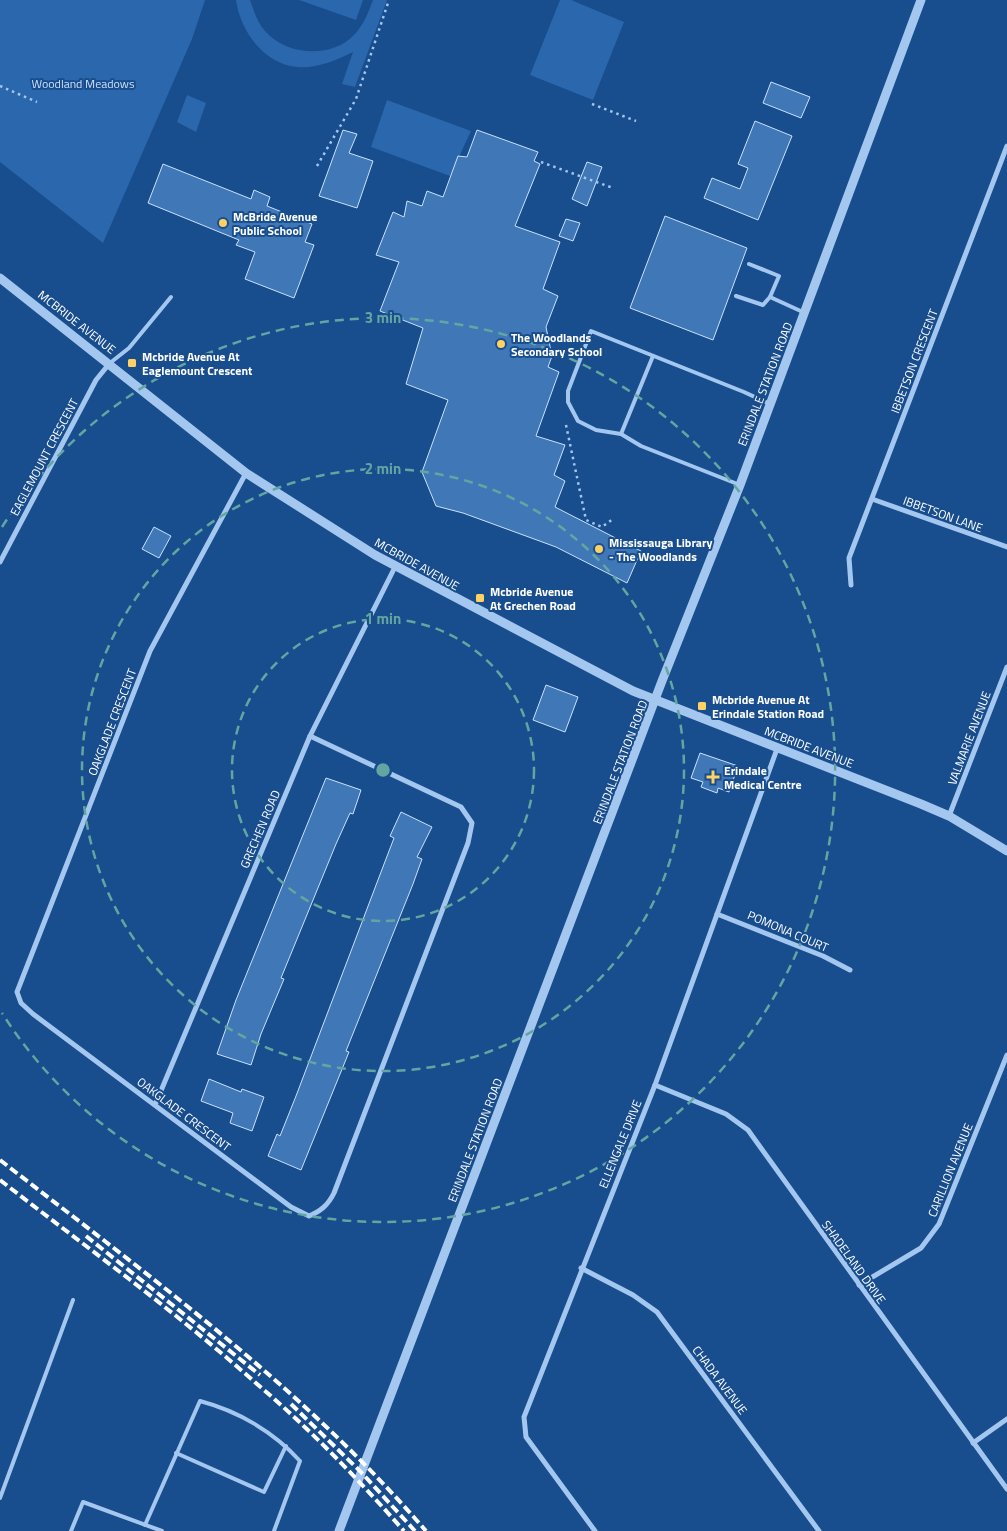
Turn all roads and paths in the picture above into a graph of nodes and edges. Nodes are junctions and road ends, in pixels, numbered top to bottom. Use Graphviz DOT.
graph roads {
  1 [pos="389,0"];
  2 [pos="921,0"];
  3 [pos="0,86"];
  4 [pos="37,102"];
  5 [pos="592,104"];
  6 [pos="636,120"];
  7 [pos="1007,146"];
  8 [pos="540,162"];
  9 [pos="317,166"];
  10 [pos="613,188"];
  11 [pos="749,264"];
  12 [pos="0,278"];
  13 [pos="736,296"];
  14 [pos="171,297"];
  15 [pos="770,297"];
  16 [pos="805,313"];
  17 [pos="653,356"];
  18 [pos="110,363"];
  19 [pos="771,404"];
  20 [pos="566,425"];
  21 [pos="621,434"];
  22 [pos="246,472"];
  23 [pos="740,485"];
  24 [pos="872,499"];
  25 [pos="614,518"];
  26 [pos="1007,547"];
  27 [pos="0,562"];
  28 [pos="395,567"];
  29 [pos="851,585"];
  30 [pos="1007,667"];
  31 [pos="656,700"];
  32 [pos="310,736"];
  33 [pos="777,749"];
  34 [pos="948,816"];
  35 [pos="1007,851"];
  36 [pos="717,914"];
  37 [pos="850,970"];
  38 [pos="1007,1055"];
  39 [pos="655,1085"];
  40 [pos="155,1105"];
  41 [pos="581,1268"];
  42 [pos="859,1285"];
  43 [pos="72,1300"];
  44 [pos="1007,1419"];
  45 [pos="973,1443"];
  46 [pos="286,1446"];
  47 [pos="176,1453"];
  48 [pos="1007,1488"];
  49 [pos="0,1498"];
  50 [pos="145,1525"];
  51 [pos="71,1531"];
  52 [pos="162,1531"];
  53 [pos="274,1531"];
  54 [pos="338,1531"];
  55 [pos="596,1531"];
  56 [pos="819,1531"];
  1 -- 9 [label="path"];
  2 -- 16 [label="street, ERINDALE STATION ROAD"];
  3 -- 4 [label="path"];
  5 -- 6 [label="path"];
  7 -- 24 [label="street, IBBETSON CRESCENT"];
  8 -- 10 [label="path"];
  11 -- 15 [label="lane"];
  12 -- 18 [label="street, MCBRIDE AVENUE"];
  13 -- 15 [label="lane"];
  14 -- 18 [label="lane"];
  15 -- 16 [label="lane"];
  16 -- 19 [label="street, ERINDALE STATION ROAD"];
  17 -- 19 [label="lane"];
  17 -- 21 [label="lane"];
  17 -- 21 [label="lane"];
  18 -- 22 [label="street, MCBRIDE AVENUE"];
  18 -- 27 [label="street, EAGLEMOUNT CRESCENT"];
  19 -- 23 [label="street, ERINDALE STATION ROAD"];
  20 -- 25 [label="path"];
  21 -- 23 [label="lane"];
  22 -- 28 [label="street, MCBRIDE AVENUE"];
  22 -- 40 [label="street, OAKGLADE CRESCENT"];
  23 -- 31 [label="street, ERINDALE STATION ROAD"];
  24 -- 26 [label="street, IBBETSON LANE"];
  24 -- 29 [label="street, IBBETSON CRESCENT"];
  28 -- 31 [label="street, MCBRIDE AVENUE"];
  28 -- 32 [label="street, GRECHEN ROAD"];
  30 -- 34 [label="street, VALMARIE AVENUE"];
  31 -- 33 [label="street, MCBRIDE AVENUE"];
  31 -- 54 [label="street, ERINDALE STATION ROAD"];
  32 -- 40 [label="street, GRECHEN ROAD"];
  32 -- 40 [label="street, OAKGLADE CRESCENT"];
  33 -- 34 [label="street, MCBRIDE AVENUE"];
  33 -- 36 [label="street, ELLENGALE DRIVE"];
  34 -- 35 [label="street, MCBRIDE AVENUE"];
  36 -- 37 [label="street, POMONA COURT"];
  36 -- 39 [label="street, ELLENGALE DRIVE"];
  38 -- 42 [label="street, CARILLION AVENUE"];
  39 -- 41 [label="street, ELLENGALE DRIVE"];
  39 -- 42 [label="street, SHADELAND DRIVE"];
  41 -- 55 [label="street, ELLENGALE DRIVE"];
  41 -- 56 [label="street, CHADA AVENUE"];
  42 -- 45 [label="street, SHADELAND DRIVE"];
  43 -- 49 [label="lane"];
  44 -- 45 [label="street"];
  45 -- 48 [label="street, SHADELAND DRIVE"];
  46 -- 47 [label="lane"];
  46 -- 47 [label="lane"];
  46 -- 53 [label="lane"];
  47 -- 50 [label="lane"];
  50 -- 51 [label="lane"];
  50 -- 52 [label="lane"];
}
